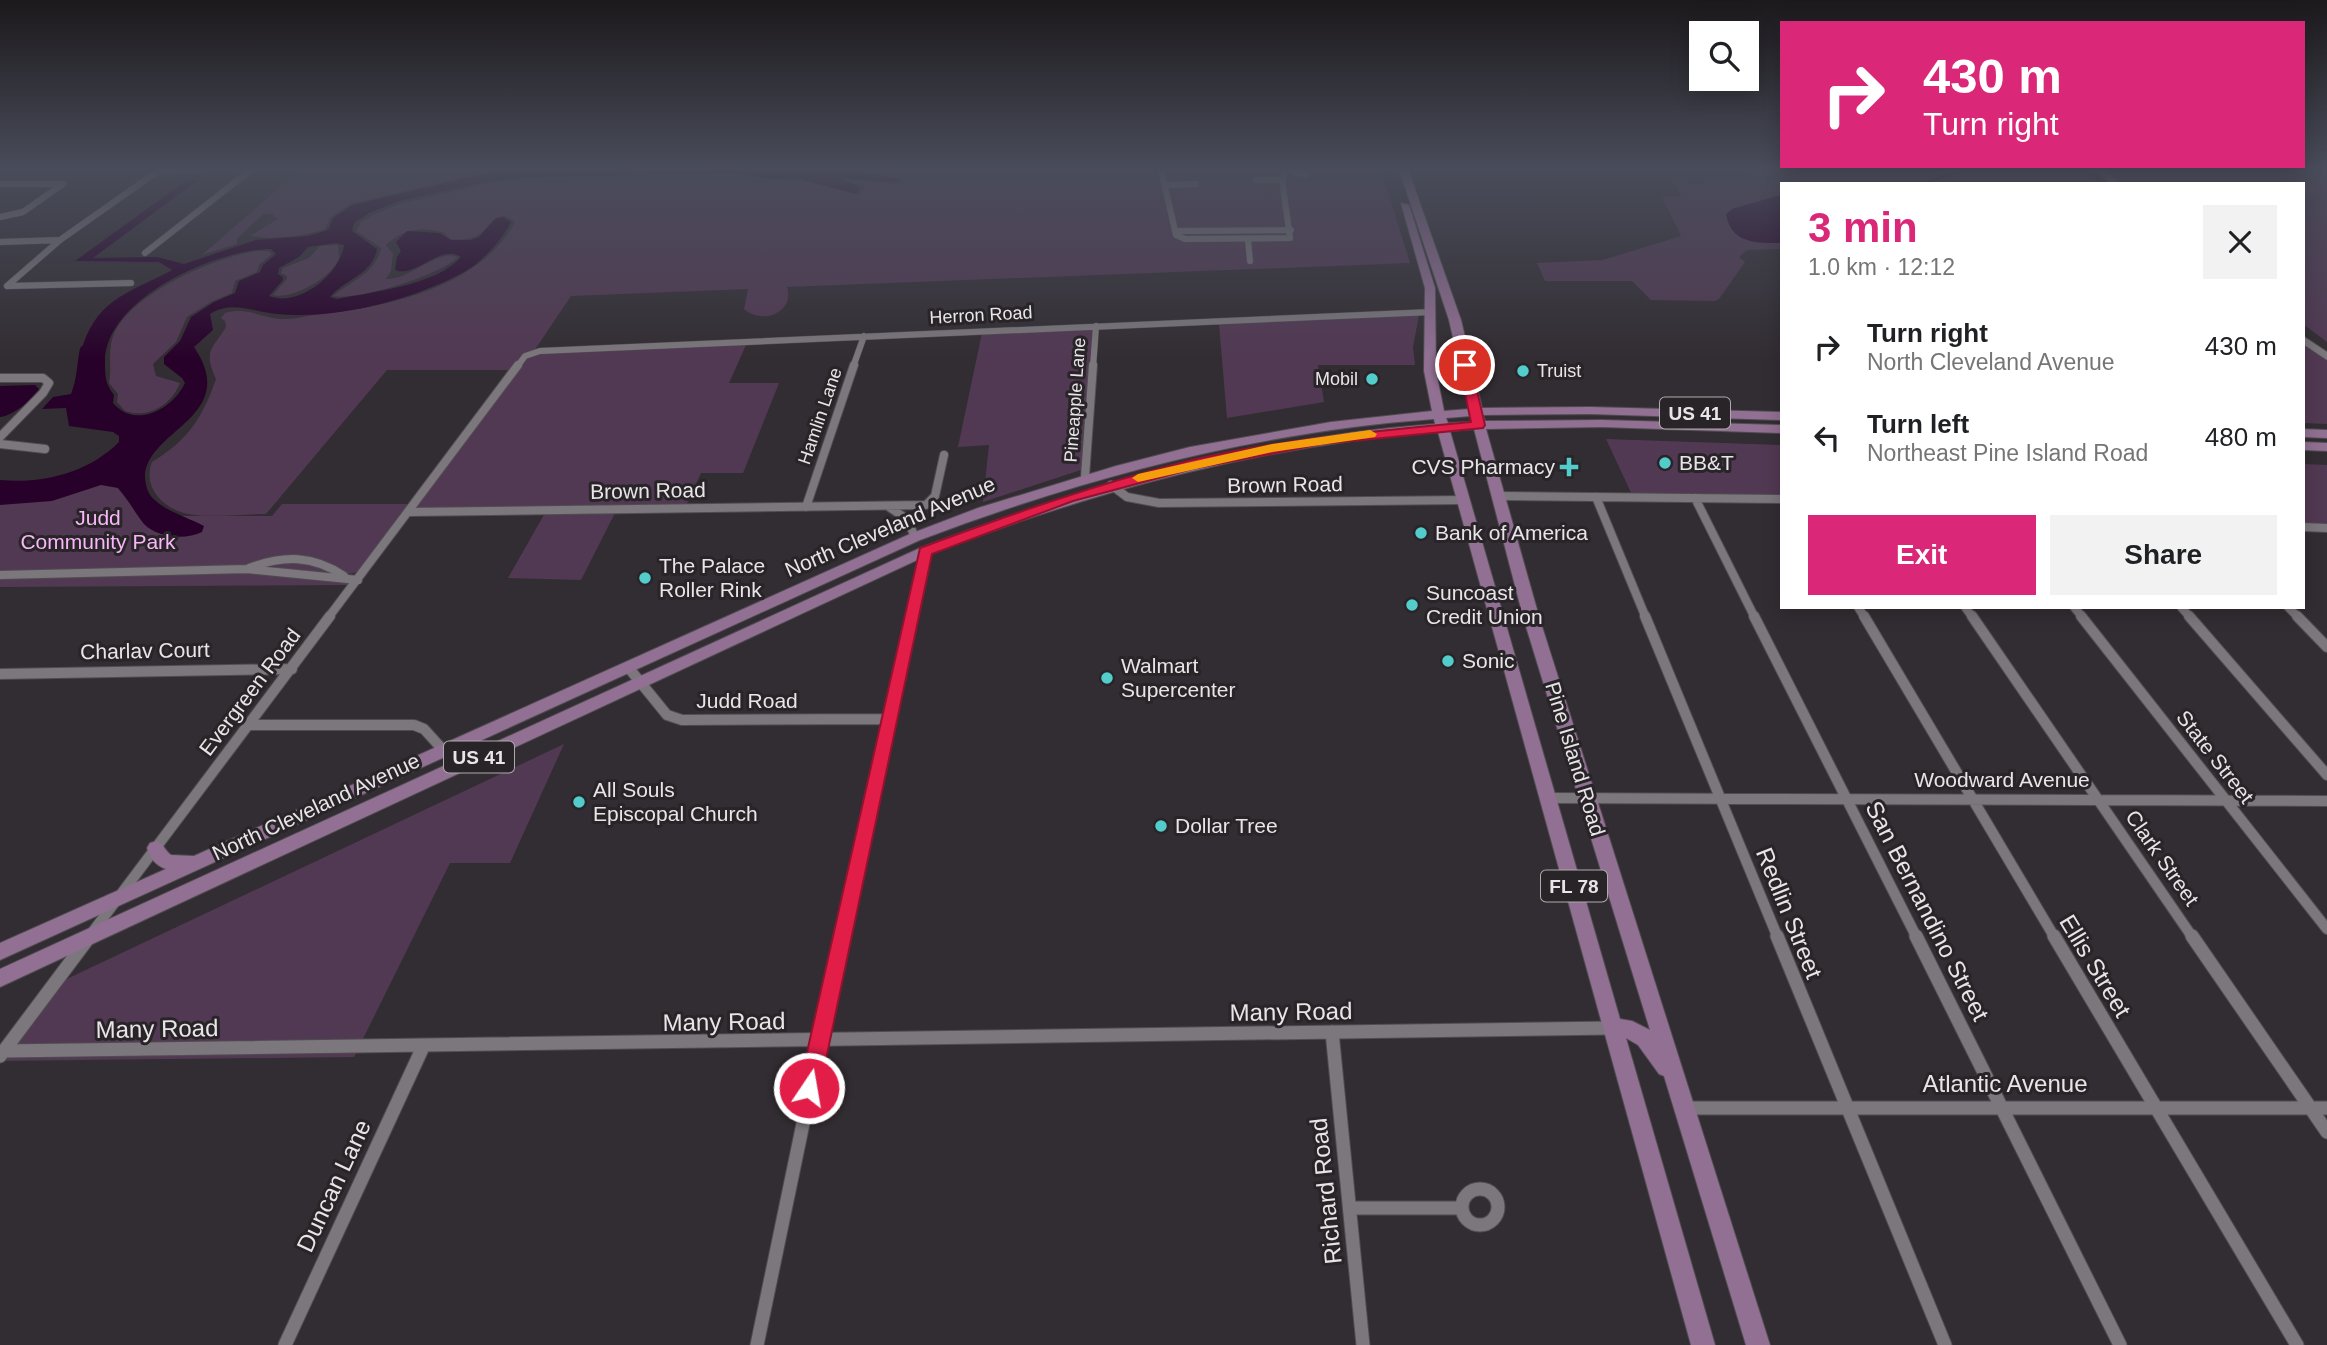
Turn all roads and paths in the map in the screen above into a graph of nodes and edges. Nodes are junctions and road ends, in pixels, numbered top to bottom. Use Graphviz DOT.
graph roads {
  1 [pos="1175,231"];
  2 [pos="72,232"];
  3 [pos="172,232"];
  4 [pos="1291,232"];
  5 [pos="1412,232"];
  6 [pos="1425,232"];
  7 [pos="60,240"];
  8 [pos="1248,240"];
  9 [pos="0,242"];
  10 [pos="145,253"];
  11 [pos="1250,261"];
  12 [pos="131,283"];
  13 [pos="3,286"];
  14 [pos="1432,312"];
  15 [pos="1096,326"];
  16 [pos="2305,329"];
  17 [pos="864,336"];
  18 [pos="2305,340"];
  19 [pos="2327,346"];
  20 [pos="532,353"];
  21 [pos="2327,357"];
  22 [pos="0,379"];
  23 [pos="1470,388"];
  24 [pos="1521,411"];
  25 [pos="1477,419"];
  26 [pos="1441,421"];
  27 [pos="1778,422"];
  28 [pos="2305,433"];
  29 [pos="2327,434"];
  30 [pos="0,437"];
  31 [pos="0,444"];
  32 [pos="2305,446"];
  33 [pos="2327,447"];
  34 [pos="45,449"];
  35 [pos="944,455"];
  36 [pos="1086,477"];
  37 [pos="1111,485"];
  38 [pos="1498,496"];
  39 [pos="1596,497"];
  40 [pos="1695,498"];
  41 [pos="1780,499"];
  42 [pos="1464,500"];
  43 [pos="888,506"];
  44 [pos="806,507"];
  45 [pos="409,512"];
  46 [pos="973,514"];
  47 [pos="2305,527"];
  48 [pos="2327,528"];
  49 [pos="915,537"];
  50 [pos="925,551"];
  51 [pos="247,569"];
  52 [pos="0,575"];
  53 [pos="344,576"];
  54 [pos="870,576"];
  55 [pos="358,580"];
  56 [pos="1859,609"];
  57 [pos="1966,609"];
  58 [pos="2076,609"];
  59 [pos="2183,609"];
  60 [pos="2290,609"];
  61 [pos="2327,647"];
  62 [pos="628,667"];
  63 [pos="292,669"];
  64 [pos="0,674"];
  65 [pos="640,682"];
  66 [pos="889,719"];
  67 [pos="250,725"];
  68 [pos="444,751"];
  69 [pos="2327,775"];
  70 [pos="1588,798"];
  71 [pos="1550,799"];
  72 [pos="1720,799"];
  73 [pos="1847,799"];
  74 [pos="1972,800"];
  75 [pos="2098,800"];
  76 [pos="2224,800"];
  77 [pos="2327,801"];
  78 [pos="156,848"];
  79 [pos="200,861"];
  80 [pos="117,899"];
  81 [pos="2327,929"];
  82 [pos="87,938"];
  83 [pos="0,952"];
  84 [pos="0,978"];
  85 [pos="1613,1028"];
  86 [pos="1332,1032"];
  87 [pos="819,1041"];
  88 [pos="424,1047"];
  89 [pos="2,1054"];
  90 [pos="1675,1080"];
  91 [pos="1847,1107"];
  92 [pos="2001,1107"];
  93 [pos="2154,1107"];
  94 [pos="1684,1108"];
  95 [pos="2311,1108"];
  96 [pos="2327,1108"];
  97 [pos="2327,1132"];
  98 [pos="1351,1208"];
  99 [pos="1462,1208"];
  100 [pos="285,1345"];
  101 [pos="757,1345"];
  102 [pos="1363,1345"];
  103 [pos="1703,1345"];
  104 [pos="1758,1345"];
  105 [pos="1945,1345"];
  106 [pos="2120,1345"];
  107 [pos="2297,1345"];
  1 -- 8 [label="street"];
  2 -- 7 [label="street"];
  3 -- 10 [label="street"];
  4 -- 8 [label="street"];
  5 -- 14 [label="main road, FL 78"];
  6 -- 23 [label="main road, FL 78"];
  7 -- 9 [label="street"];
  7 -- 13 [label="street"];
  8 -- 11 [label="street"];
  12 -- 13 [label="street"];
  14 -- 15 [label="street, Herron Road"];
  14 -- 26 [label="main road, FL 78"];
  15 -- 17 [label="street, Herron Road"];
  15 -- 36 [label="street, Pineapple Lane"];
  16 -- 19 [label="main road"];
  17 -- 20 [label="street, Herron Road"];
  17 -- 44 [label="street, Hamlin Lane"];
  18 -- 21 [label="main road"];
  20 -- 45 [label="street, Evergreen Road"];
  22 -- 30 [label="street"];
  23 -- 24 [label="main road"];
  23 -- 25 [label="main road, FL 78"];
  24 -- 25 [label="main road, North Cleveland Avenue / US 41"];
  24 -- 27 [label="main road, North Cleveland Avenue / US 41"];
  25 -- 26 [label="main road, North Cleveland Avenue / US 41"];
  25 -- 27 [label="main road, North Cleveland Avenue / US 41"];
  25 -- 38 [label="main road, Pine Island Road / FL 78"];
  26 -- 36 [label="main road, North Cleveland Avenue / US 41"];
  26 -- 37 [label="main road, North Cleveland Avenue / US 41"];
  26 -- 42 [label="main road, Pine Island Road / FL 78"];
  28 -- 29 [label="main road"];
  31 -- 34 [label="street"];
  32 -- 33 [label="main road"];
  35 -- 43 [label="street, Brown Road"];
  36 -- 46 [label="main road, North Cleveland Avenue / US 41"];
  37 -- 42 [label="street, Brown Road"];
  37 -- 50 [label="main road, North Cleveland Avenue / US 41"];
  38 -- 39 [label="street"];
  38 -- 70 [label="main road, Pine Island Road / FL 78"];
  39 -- 40 [label="street"];
  39 -- 72 [label="street, Redlin Street"];
  40 -- 41 [label="street"];
  40 -- 73 [label="street, San Bernandino Street"];
  42 -- 71 [label="main road, Pine Island Road / FL 78"];
  43 -- 44 [label="street, Brown Road"];
  43 -- 49 [label="street"];
  44 -- 45 [label="street, Brown Road"];
  45 -- 55 [label="street, Evergreen Road"];
  46 -- 49 [label="main road, North Cleveland Avenue / US 41"];
  46 -- 50 [label="main road"];
  47 -- 48 [label="street"];
  49 -- 54 [label="main road"];
  49 -- 62 [label="main road, North Cleveland Avenue / US 41"];
  50 -- 54 [label="main road, North Cleveland Avenue / US 41"];
  50 -- 66 [label="street"];
  51 -- 52 [label="street"];
  51 -- 53 [label="street"];
  51 -- 53 [label="street"];
  53 -- 55 [label="street"];
  54 -- 65 [label="main road, North Cleveland Avenue / US 41"];
  55 -- 63 [label="street, Evergreen Road"];
  56 -- 74 [label="street, Ellis Street"];
  57 -- 75 [label="street, Clark Street"];
  58 -- 76 [label="street, State Street"];
  59 -- 69 [label="street"];
  60 -- 61 [label="street"];
  62 -- 65 [label="street, Judd Road"];
  62 -- 68 [label="main road, North Cleveland Avenue / US 41"];
  63 -- 64 [label="street, Charlav Court"];
  63 -- 67 [label="street, Evergreen Road"];
  65 -- 66 [label="street, Judd Road"];
  65 -- 82 [label="main road, North Cleveland Avenue / US 41"];
  66 -- 87 [label="street"];
  67 -- 68 [label="street"];
  67 -- 78 [label="street, Evergreen Road"];
  68 -- 79 [label="main road, North Cleveland Avenue / US 41"];
  70 -- 71 [label="street, Woodward Avenue"];
  70 -- 72 [label="street, Woodward Avenue"];
  70 -- 90 [label="main road, Pine Island Road / FL 78"];
  71 -- 85 [label="main road, Pine Island Road / FL 78"];
  72 -- 73 [label="street, Woodward Avenue"];
  72 -- 91 [label="street, Redlin Street"];
  73 -- 74 [label="street, Woodward Avenue"];
  73 -- 92 [label="street, San Bernandino Street"];
  74 -- 75 [label="street, Woodward Avenue"];
  74 -- 93 [label="street, Ellis Street"];
  75 -- 76 [label="street, Woodward Avenue"];
  75 -- 95 [label="street, Clark Street"];
  76 -- 77 [label="street, Woodward Avenue"];
  76 -- 81 [label="street, State Street"];
  78 -- 79 [label="main road"];
  78 -- 80 [label="street, Evergreen Road"];
  79 -- 80 [label="main road, North Cleveland Avenue / US 41"];
  80 -- 82 [label="street, Evergreen Road"];
  80 -- 83 [label="main road, North Cleveland Avenue / US 41"];
  82 -- 84 [label="main road, North Cleveland Avenue / US 41"];
  82 -- 89 [label="street, Evergreen Road"];
  85 -- 86 [label="street, Many Road"];
  85 -- 90 [label="main road"];
  85 -- 103 [label="main road, Pine Island Road / FL 78"];
  86 -- 87 [label="street, Many Road"];
  86 -- 98 [label="street, Richard Road"];
  87 -- 88 [label="street, Many Road"];
  87 -- 101 [label="street"];
  88 -- 89 [label="street, Many Road"];
  88 -- 100 [label="street, Duncan Lane"];
  90 -- 94 [label="main road, Pine Island Road / FL 78"];
  91 -- 92 [label="street, Atlantic Avenue"];
  91 -- 94 [label="street, Atlantic Avenue"];
  91 -- 105 [label="street, Redlin Street"];
  92 -- 93 [label="street, Atlantic Avenue"];
  92 -- 106 [label="street, San Bernandino Street"];
  93 -- 95 [label="street, Atlantic Avenue"];
  93 -- 107 [label="street, Ellis Street"];
  94 -- 104 [label="main road, Pine Island Road / FL 78"];
  95 -- 96 [label="street, Atlantic Avenue"];
  95 -- 97 [label="street, Clark Street"];
  98 -- 99 [label="street"];
  98 -- 102 [label="street, Richard Road"];
}
